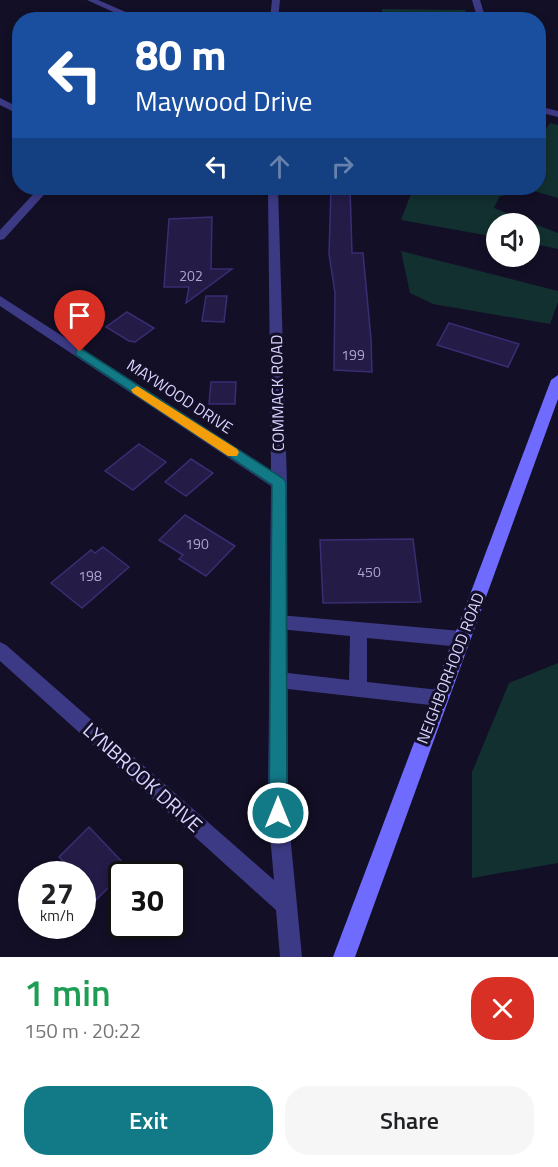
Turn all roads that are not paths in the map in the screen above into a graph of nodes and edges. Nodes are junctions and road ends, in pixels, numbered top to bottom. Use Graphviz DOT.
graph roads {
  1 [pos="91,0"];
  2 [pos="120,12"];
  3 [pos="39,195"];
  4 [pos="273,195"];
  5 [pos="0,237"];
  6 [pos="0,300"];
  7 [pos="558,380"];
  8 [pos="279,483"];
  9 [pos="279,622"];
  10 [pos="359,628"];
  11 [pos="461,639"];
  12 [pos="0,650"];
  13 [pos="279,680"];
  14 [pos="358,689"];
  15 [pos="439,698"];
  16 [pos="285,904"];
  17 [pos="291,957"];
  18 [pos="344,957"];
  1 -- 2 [label="street"];
  3 -- 5 [label="street"];
  4 -- 8 [label="street, COMMACK ROAD"];
  6 -- 8 [label="street, MAYWOOD DRIVE"];
  7 -- 11 [label="main road, NEIGHBORHOOD ROAD"];
  8 -- 9 [label="street, COMMACK ROAD"];
  9 -- 10 [label="street"];
  9 -- 13 [label="street, COMMACK ROAD"];
  10 -- 11 [label="street"];
  10 -- 14 [label="street"];
  11 -- 15 [label="main road, NEIGHBORHOOD ROAD"];
  12 -- 16 [label="street, LYNBROOK DRIVE"];
  13 -- 14 [label="street"];
  13 -- 16 [label="street, COMMACK ROAD"];
  14 -- 15 [label="street"];
  15 -- 18 [label="main road, NEIGHBORHOOD ROAD"];
  16 -- 17 [label="street, COMMACK ROAD"];
}
